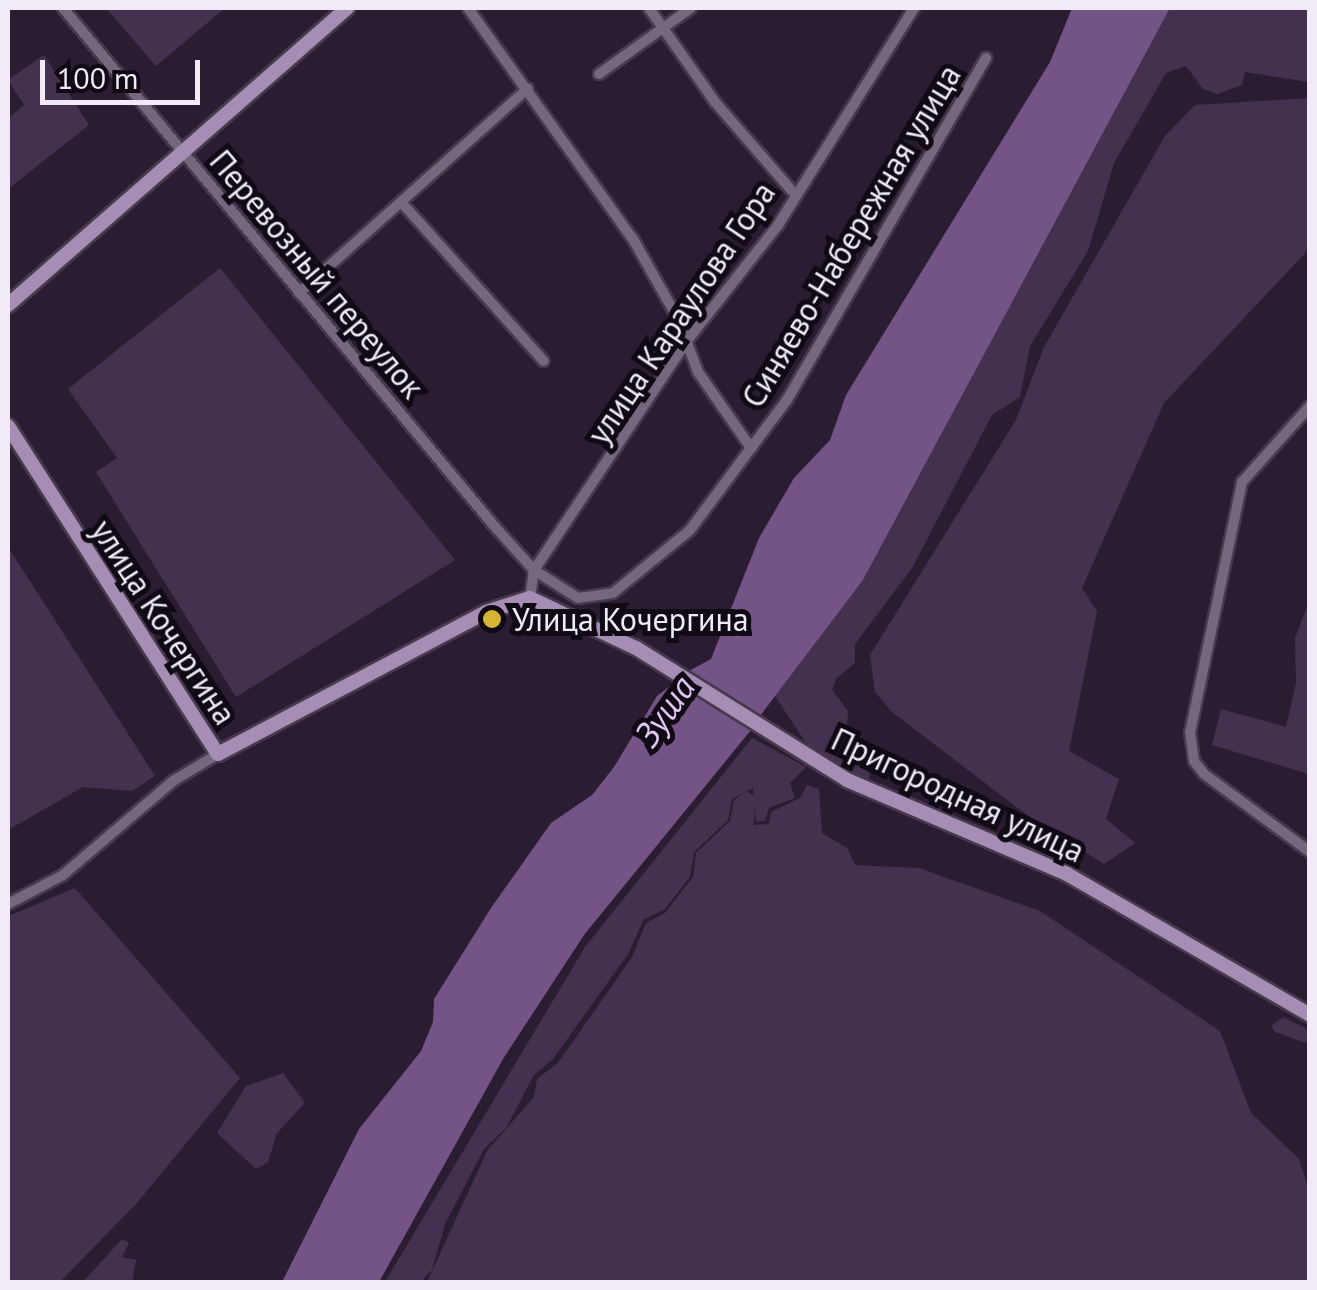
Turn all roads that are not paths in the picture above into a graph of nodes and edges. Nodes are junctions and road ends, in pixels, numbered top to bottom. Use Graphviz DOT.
graph roads {
  1 [pos="63,8"];
  2 [pos="348,8"];
  3 [pos="468,8"];
  4 [pos="650,8"];
  5 [pos="692,8"];
  6 [pos="914,8"];
  7 [pos="664,26"];
  8 [pos="986,58"];
  9 [pos="599,74"];
  10 [pos="528,88"];
  11 [pos="182,151"];
  12 [pos="793,192"];
  13 [pos="402,202"];
  14 [pos="299,292"];
  15 [pos="8,306"];
  16 [pos="686,342"];
  17 [pos="544,360"];
  18 [pos="1310,406"];
  19 [pos="8,426"];
  20 [pos="751,448"];
  21 [pos="534,570"];
  22 [pos="530,598"];
  23 [pos="218,754"];
  24 [pos="1310,852"];
  25 [pos="8,904"];
  26 [pos="1310,1015"];
  1 -- 11 [label="street, Перевозный переулок"];
  2 -- 11 [label="main road"];
  3 -- 10 [label="street"];
  4 -- 7 [label="street"];
  5 -- 7 [label="street"];
  6 -- 12 [label="street, улица Караулова Гора"];
  7 -- 9 [label="street"];
  7 -- 12 [label="street"];
  8 -- 20 [label="street, Синяево-Набережная улица"];
  10 -- 13 [label="street"];
  10 -- 16 [label="street"];
  11 -- 14 [label="street, Перевозный переулок"];
  11 -- 15 [label="main road"];
  12 -- 16 [label="street, улица Караулова Гора"];
  13 -- 14 [label="street"];
  13 -- 17 [label="street"];
  14 -- 21 [label="street, Перевозный переулок"];
  16 -- 20 [label="street"];
  16 -- 21 [label="street, улица Караулова Гора"];
  18 -- 24 [label="street"];
  19 -- 23 [label="main road, улица Кочергина"];
  20 -- 21 [label="street, Синяево-Набережная улица"];
  21 -- 22 [label="street, улица Караулова Гора"];
  22 -- 23 [label="main road, улица Кочергина"];
  22 -- 26 [label="main road, Пригородная улица"];
  23 -- 25 [label="street"];
}
